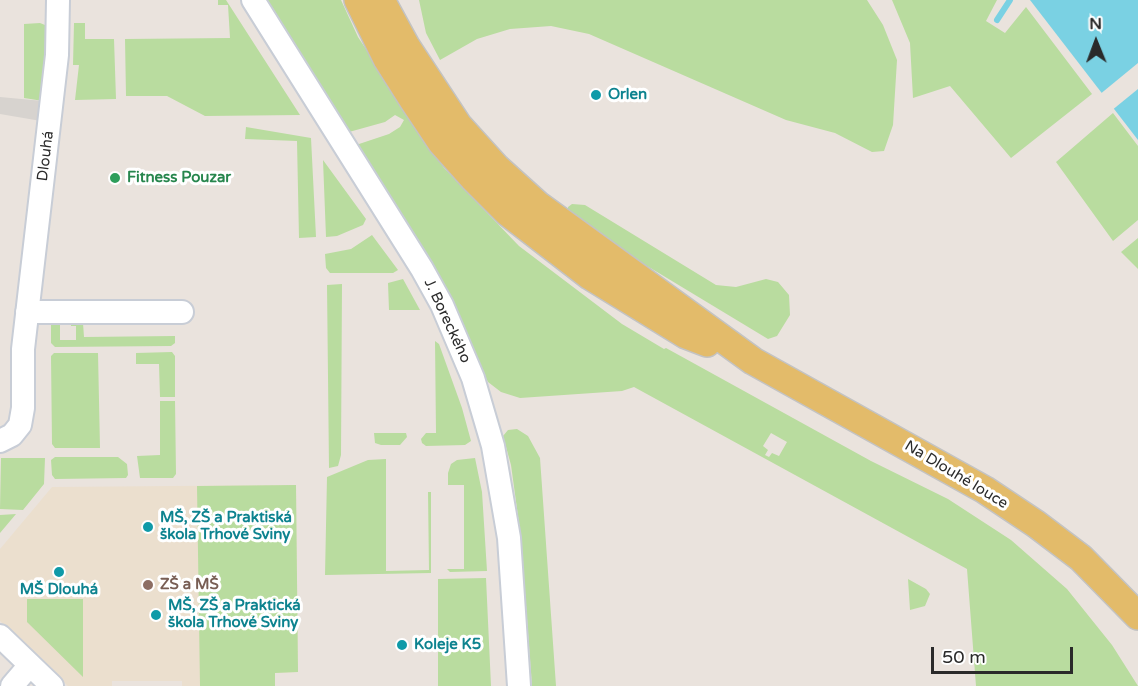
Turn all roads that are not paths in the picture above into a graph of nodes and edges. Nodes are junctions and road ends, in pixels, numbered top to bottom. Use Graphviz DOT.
graph roads {
  1 [pos="58,0"];
  2 [pos="253,0"];
  3 [pos="358,0"];
  4 [pos="381,0"];
  5 [pos="27,312"];
  6 [pos="183,312"];
  7 [pos="753,361"];
  8 [pos="0,441"];
  9 [pos="1138,616"];
  10 [pos="0,636"];
  11 [pos="30,665"];
  12 [pos="12,686"];
  13 [pos="52,686"];
  14 [pos="519,686"];
  1 -- 5 [label="street, Dlouhá"];
  2 -- 14 [label="street, J. Boreckého"];
  3 -- 7 [label="main road"];
  4 -- 7 [label="main road"];
  5 -- 6 [label="street"];
  5 -- 8 [label="street, Dlouhá"];
  7 -- 9 [label="main road, Na Dlouhé louce"];
  10 -- 11 [label="street"];
  11 -- 12 [label="street"];
  11 -- 13 [label="street"];
}
